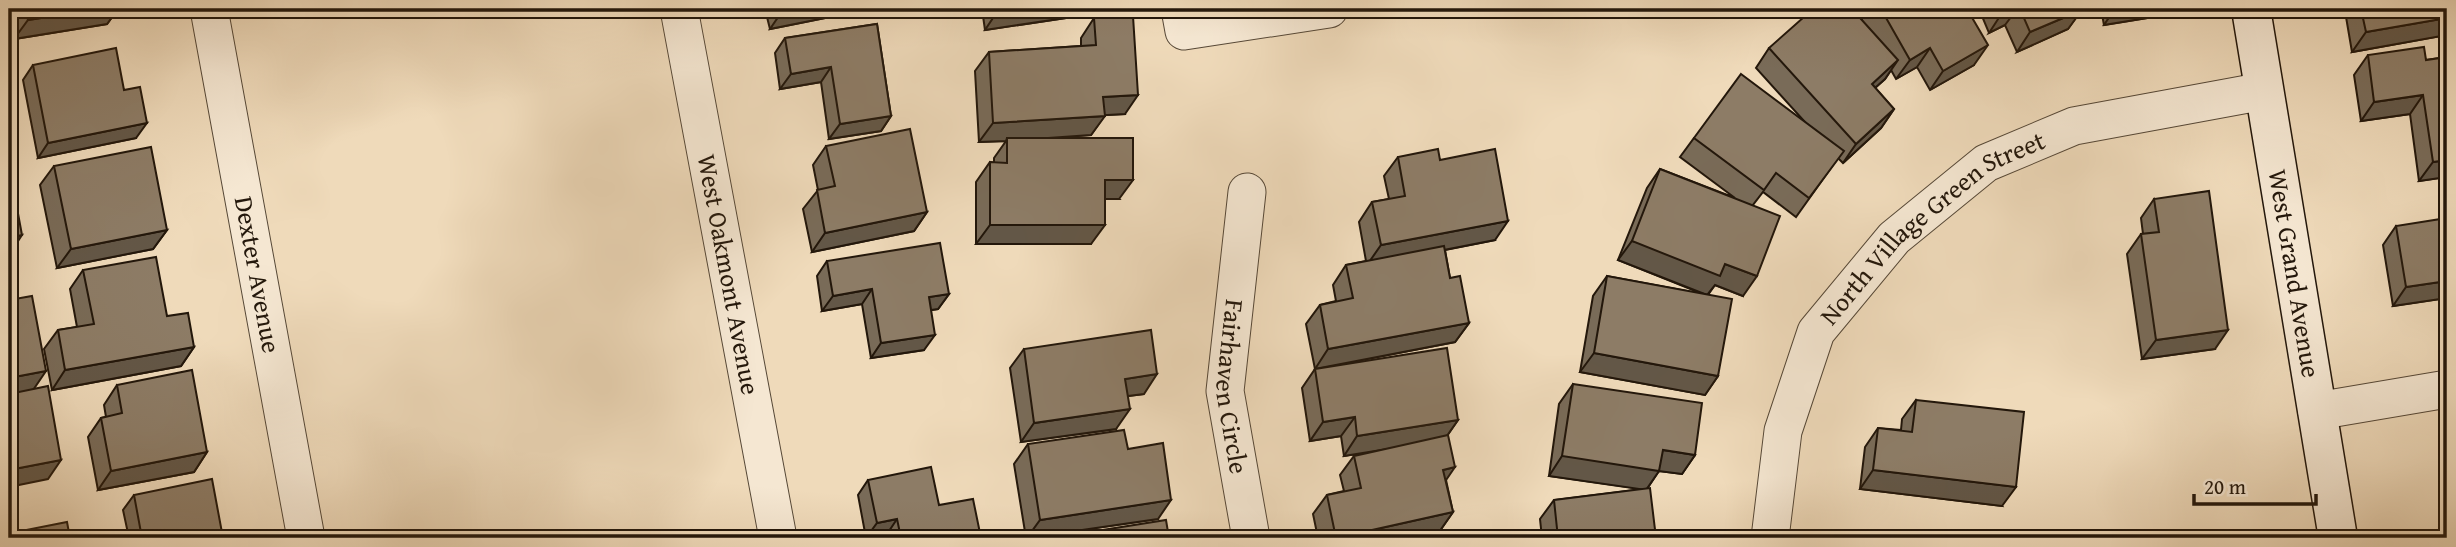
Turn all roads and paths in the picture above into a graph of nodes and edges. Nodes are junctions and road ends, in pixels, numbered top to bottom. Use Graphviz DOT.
graph roads {
  1 [pos="209,9"];
  2 [pos="679,9"];
  3 [pos="1329,9"];
  4 [pos="2251,9"];
  5 [pos="1182,20"];
  6 [pos="2264,91"];
  7 [pos="1247,192"];
  8 [pos="2447,389"];
  9 [pos="2317,411"];
  10 [pos="306,538"];
  11 [pos="778,538"];
  12 [pos="1251,538"];
  13 [pos="1770,538"];
  14 [pos="2337,538"];
  1 -- 10 [label="street, Dexter Avenue"];
  2 -- 11 [label="street, West Oakmont Avenue"];
  3 -- 5 [label="street"];
  4 -- 6 [label="street, West Grand Avenue"];
  6 -- 9 [label="street, West Grand Avenue"];
  6 -- 13 [label="street, North Village Green Street"];
  7 -- 12 [label="street, Fairhaven Circle"];
  8 -- 9 [label="street"];
  9 -- 14 [label="street, West Grand Avenue"];
}
